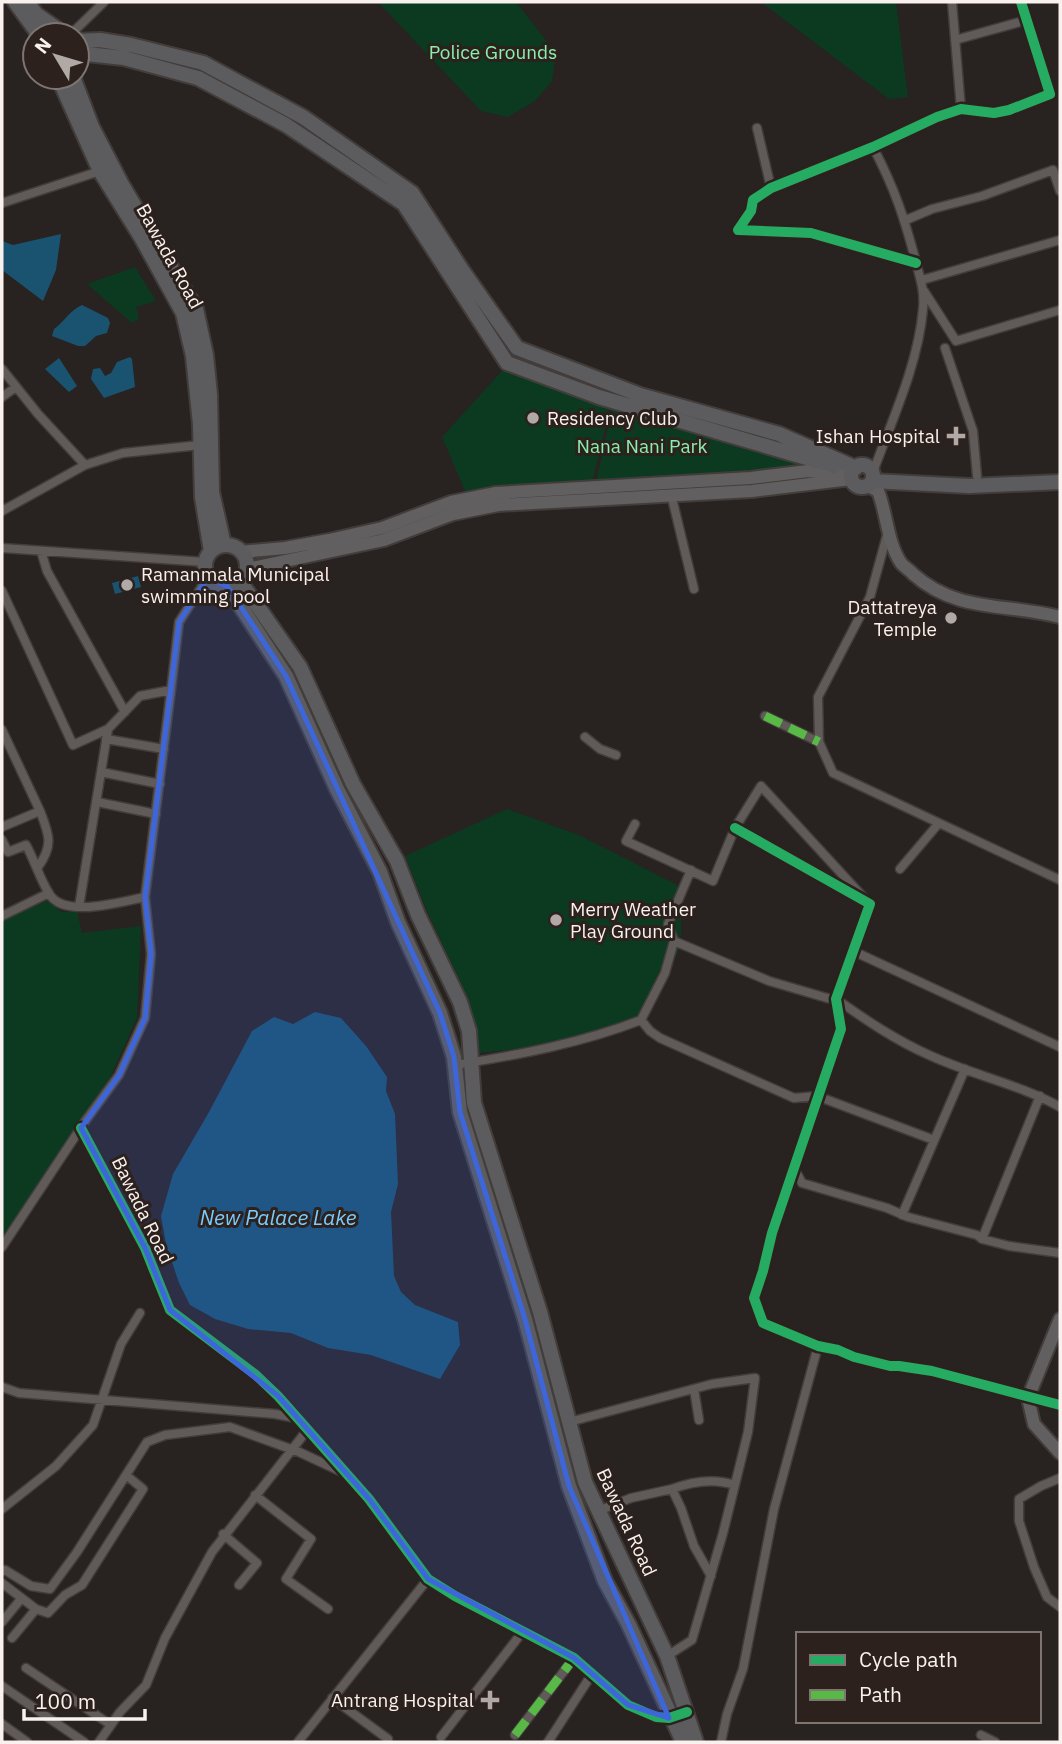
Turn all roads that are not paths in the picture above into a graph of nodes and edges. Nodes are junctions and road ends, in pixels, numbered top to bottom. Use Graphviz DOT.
graph roads {
  1 [pos="15,2"];
  2 [pos="27,2"];
  3 [pos="104,2"];
  4 [pos="952,2"];
  5 [pos="1021,2"];
  6 [pos="1027,20"];
  7 [pos="29,21"];
  8 [pos="45,21"];
  9 [pos="77,21"];
  10 [pos="91,40"];
  11 [pos="956,40"];
  12 [pos="91,54"];
  13 [pos="64,91"];
  14 [pos="78,91"];
  15 [pos="961,109"];
  16 [pos="757,128"];
  17 [pos="873,147"];
  18 [pos="100,172"];
  19 [pos="1059,179"];
  20 [pos="771,188"];
  21 [pos="1060,191"];
  22 [pos="408,199"];
  23 [pos="2,203"];
  24 [pos="906,220"];
  25 [pos="1060,240"];
  26 [pos="916,263"];
  27 [pos="922,285"];
  28 [pos="1060,310"];
  29 [pos="945,348"];
  30 [pos="2,369"];
  31 [pos="16,387"];
  32 [pos="2,397"];
  33 [pos="200,445"];
  34 [pos="85,465"];
  35 [pos="853,473"];
  36 [pos="1060,473"];
  37 [pos="977,477"];
  38 [pos="872,479"];
  39 [pos="1060,482"];
  40 [pos="670,489"];
  41 [pos="2,511"];
  42 [pos="888,532"];
  43 [pos="2,548"];
  44 [pos="41,551"];
  45 [pos="241,552"];
  46 [pos="212,559"];
  47 [pos="238,579"];
  48 [pos="694,589"];
  49 [pos="2,591"];
  50 [pos="1060,617"];
  51 [pos="171,690"];
  52 [pos="125,712"];
  53 [pos="765,716"];
  54 [pos="108,729"];
  55 [pos="2,730"];
  56 [pos="584,737"];
  57 [pos="106,739"];
  58 [pos="819,742"];
  59 [pos="164,749"];
  60 [pos="616,755"];
  61 [pos="101,772"];
  62 [pos="160,784"];
  63 [pos="97,802"];
  64 [pos="40,811"];
  65 [pos="156,814"];
  66 [pos="939,823"];
  67 [pos="635,824"];
  68 [pos="2,827"];
  69 [pos="735,828"];
  70 [pos="2,840"];
  71 [pos="38,867"];
  72 [pos="900,869"];
  73 [pos="691,870"];
  74 [pos="1060,880"];
  75 [pos="49,893"];
  76 [pos="145,897"];
  77 [pos="870,904"];
  78 [pos="79,906"];
  79 [pos="2,916"];
  80 [pos="674,941"];
  81 [pos="853,951"];
  82 [pos="836,999"];
  83 [pos="641,1020"];
  84 [pos="1060,1047"];
  85 [pos="463,1064"];
  86 [pos="965,1069"];
  87 [pos="817,1096"];
  88 [pos="1040,1096"];
  89 [pos="1060,1107"];
  90 [pos="81,1128"];
  91 [pos="934,1140"];
  92 [pos="794,1168"];
  93 [pos="902,1215"];
  94 [pos="982,1239"];
  95 [pos="2,1247"];
  96 [pos="1060,1253"];
  97 [pos="140,1313"];
  98 [pos="1060,1319"];
  99 [pos="818,1346"];
  100 [pos="2,1387"];
  101 [pos="694,1389"];
  102 [pos="1028,1398"];
  103 [pos="102,1399"];
  104 [pos="1060,1405"];
  105 [pos="300,1419"];
  106 [pos="699,1420"];
  107 [pos="569,1422"];
  108 [pos="308,1429"];
  109 [pos="292,1450"];
  110 [pos="1060,1453"];
  111 [pos="346,1474"];
  112 [pos="126,1475"];
  113 [pos="1060,1478"];
  114 [pos="735,1485"];
  115 [pos="672,1489"];
  116 [pos="255,1495"];
  117 [pos="2,1509"];
  118 [pos="598,1511"];
  119 [pos="223,1534"];
  120 [pos="2,1571"];
  121 [pos="711,1576"];
  122 [pos="428,1579"];
  123 [pos="2,1583"];
  124 [pos="239,1585"];
  125 [pos="21,1599"];
  126 [pos="1060,1607"];
  127 [pos="36,1609"];
  128 [pos="328,1609"];
  129 [pos="2,1622"];
  130 [pos="524,1630"];
  131 [pos="12,1638"];
  132 [pos="667,1656"];
  133 [pos="574,1658"];
  134 [pos="26,1668"];
  135 [pos="592,1674"];
  136 [pos="2,1686"];
  137 [pos="332,1698"];
  138 [pos="687,1712"];
  139 [pos="671,1716"];
  140 [pos="2,1724"];
  141 [pos="111,1725"];
  142 [pos="515,1735"];
  143 [pos="981,1735"];
  144 [pos="441,1737"];
  145 [pos="388,1739"];
  146 [pos="27,1742"];
  147 [pos="84,1742"];
  148 [pos="99,1742"];
  149 [pos="298,1742"];
  150 [pos="548,1742"];
  151 [pos="683,1742"];
  152 [pos="696,1742"];
  153 [pos="721,1742"];
  154 [pos="995,1742"];
  1 -- 7 [label="main road"];
  2 -- 8 [label="main road"];
  3 -- 9 [label="street"];
  4 -- 11 [label="street"];
  5 -- 6 [label="street"];
  6 -- 11 [label="street"];
  6 -- 15 [label="street"];
  10 -- 22 [label="main road"];
  11 -- 15 [label="street"];
  12 -- 22 [label="main road"];
  13 -- 18 [label="main road, Bawada Road"];
  14 -- 46 [label="main road"];
  15 -- 17 [label="street"];
  16 -- 20 [label="street"];
  17 -- 20 [label="street"];
  17 -- 24 [label="street"];
  18 -- 23 [label="street"];
  18 -- 33 [label="main road, Bawada Road"];
  19 -- 21 [label="street"];
  19 -- 24 [label="street"];
  20 -- 26 [label="street"];
  22 -- 35 [label="main road"];
  24 -- 26 [label="street"];
  25 -- 27 [label="street"];
  26 -- 27 [label="street"];
  27 -- 28 [label="street"];
  27 -- 38 [label="street"];
  29 -- 37 [label="street"];
  30 -- 31 [label="street"];
  31 -- 32 [label="street"];
  31 -- 34 [label="street"];
  33 -- 34 [label="street"];
  33 -- 46 [label="main road, Bawada Road"];
  34 -- 41 [label="street"];
  35 -- 38 [label="main road"];
  35 -- 40 [label="main road"];
  36 -- 37 [label="main road"];
  37 -- 38 [label="main road"];
  38 -- 39 [label="main road"];
  38 -- 42 [label="main road"];
  40 -- 45 [label="main road"];
  40 -- 47 [label="main road"];
  40 -- 48 [label="street"];
  42 -- 50 [label="main road"];
  42 -- 58 [label="street"];
  43 -- 44 [label="street"];
  44 -- 46 [label="street"];
  44 -- 52 [label="street"];
  45 -- 46 [label="main road"];
  45 -- 47 [label="main road"];
  46 -- 47 [label="main road"];
  46 -- 51 [label="street"];
  47 -- 85 [label="main road"];
  47 -- 85 [label="main road, Bawada Road"];
  49 -- 54 [label="street"];
  51 -- 52 [label="street"];
  51 -- 59 [label="street"];
  52 -- 54 [label="street"];
  53 -- 58 [label="street"];
  54 -- 57 [label="street"];
  55 -- 64 [label="street"];
  56 -- 60 [label="street"];
  57 -- 59 [label="street"];
  57 -- 61 [label="street"];
  58 -- 66 [label="street"];
  59 -- 62 [label="street"];
  61 -- 62 [label="street"];
  61 -- 63 [label="street"];
  62 -- 65 [label="street"];
  63 -- 65 [label="street"];
  63 -- 78 [label="street"];
  64 -- 68 [label="street"];
  64 -- 71 [label="street"];
  65 -- 76 [label="street"];
  66 -- 72 [label="street"];
  66 -- 74 [label="street"];
  67 -- 73 [label="street"];
  69 -- 73 [label="street"];
  69 -- 77 [label="street"];
  69 -- 77 [label="street"];
  70 -- 71 [label="street"];
  71 -- 75 [label="street"];
  73 -- 80 [label="street"];
  75 -- 78 [label="street"];
  75 -- 79 [label="street"];
  76 -- 78 [label="street"];
  76 -- 90 [label="street"];
  77 -- 81 [label="street"];
  80 -- 82 [label="street"];
  80 -- 83 [label="street"];
  81 -- 82 [label="street"];
  81 -- 84 [label="street"];
  82 -- 86 [label="street"];
  82 -- 87 [label="street"];
  83 -- 85 [label="street"];
  83 -- 87 [label="street"];
  85 -- 107 [label="main road, Bawada Road"];
  85 -- 139 [label="main road"];
  86 -- 88 [label="street"];
  86 -- 91 [label="street"];
  87 -- 91 [label="street"];
  87 -- 92 [label="street"];
  88 -- 89 [label="street"];
  88 -- 94 [label="street"];
  90 -- 95 [label="street"];
  90 -- 105 [label="street, Bawada Road"];
  91 -- 93 [label="street"];
  92 -- 93 [label="street"];
  92 -- 99 [label="street"];
  93 -- 94 [label="street"];
  94 -- 96 [label="street"];
  97 -- 103 [label="street"];
  98 -- 102 [label="main road"];
  99 -- 102 [label="street"];
  99 -- 153 [label="street"];
  100 -- 103 [label="street"];
  101 -- 106 [label="street"];
  101 -- 107 [label="street"];
  101 -- 114 [label="street"];
  102 -- 104 [label="street"];
  102 -- 110 [label="main road"];
  103 -- 105 [label="street"];
  103 -- 117 [label="street"];
  105 -- 108 [label="street"];
  107 -- 118 [label="main road, Bawada Road"];
  108 -- 109 [label="street"];
  108 -- 111 [label="street"];
  109 -- 111 [label="street"];
  109 -- 112 [label="street"];
  109 -- 116 [label="street"];
  111 -- 122 [label="street"];
  112 -- 120 [label="street"];
  112 -- 127 [label="street"];
  113 -- 126 [label="street"];
  114 -- 115 [label="street"];
  114 -- 121 [label="street"];
  115 -- 118 [label="street"];
  115 -- 121 [label="street"];
  116 -- 119 [label="street"];
  116 -- 128 [label="street"];
  118 -- 132 [label="main road, Bawada Road"];
  119 -- 124 [label="street"];
  119 -- 141 [label="street"];
  121 -- 132 [label="street"];
  122 -- 130 [label="street"];
  122 -- 137 [label="street"];
  123 -- 125 [label="street"];
  125 -- 127 [label="street"];
  125 -- 129 [label="street"];
  127 -- 131 [label="street"];
  130 -- 133 [label="street"];
  130 -- 144 [label="street"];
  132 -- 138 [label="main road, Bawada Road"];
  133 -- 135 [label="street"];
  133 -- 142 [label="street"];
  134 -- 141 [label="street"];
  135 -- 139 [label="street"];
  135 -- 150 [label="street"];
  136 -- 147 [label="street"];
  137 -- 145 [label="street"];
  137 -- 149 [label="street"];
  138 -- 139 [label="street"];
  138 -- 152 [label="main road, Bawada Road"];
  139 -- 151 [label="main road"];
  140 -- 146 [label="street"];
  141 -- 148 [label="street"];
  143 -- 154 [label="street"];
}
